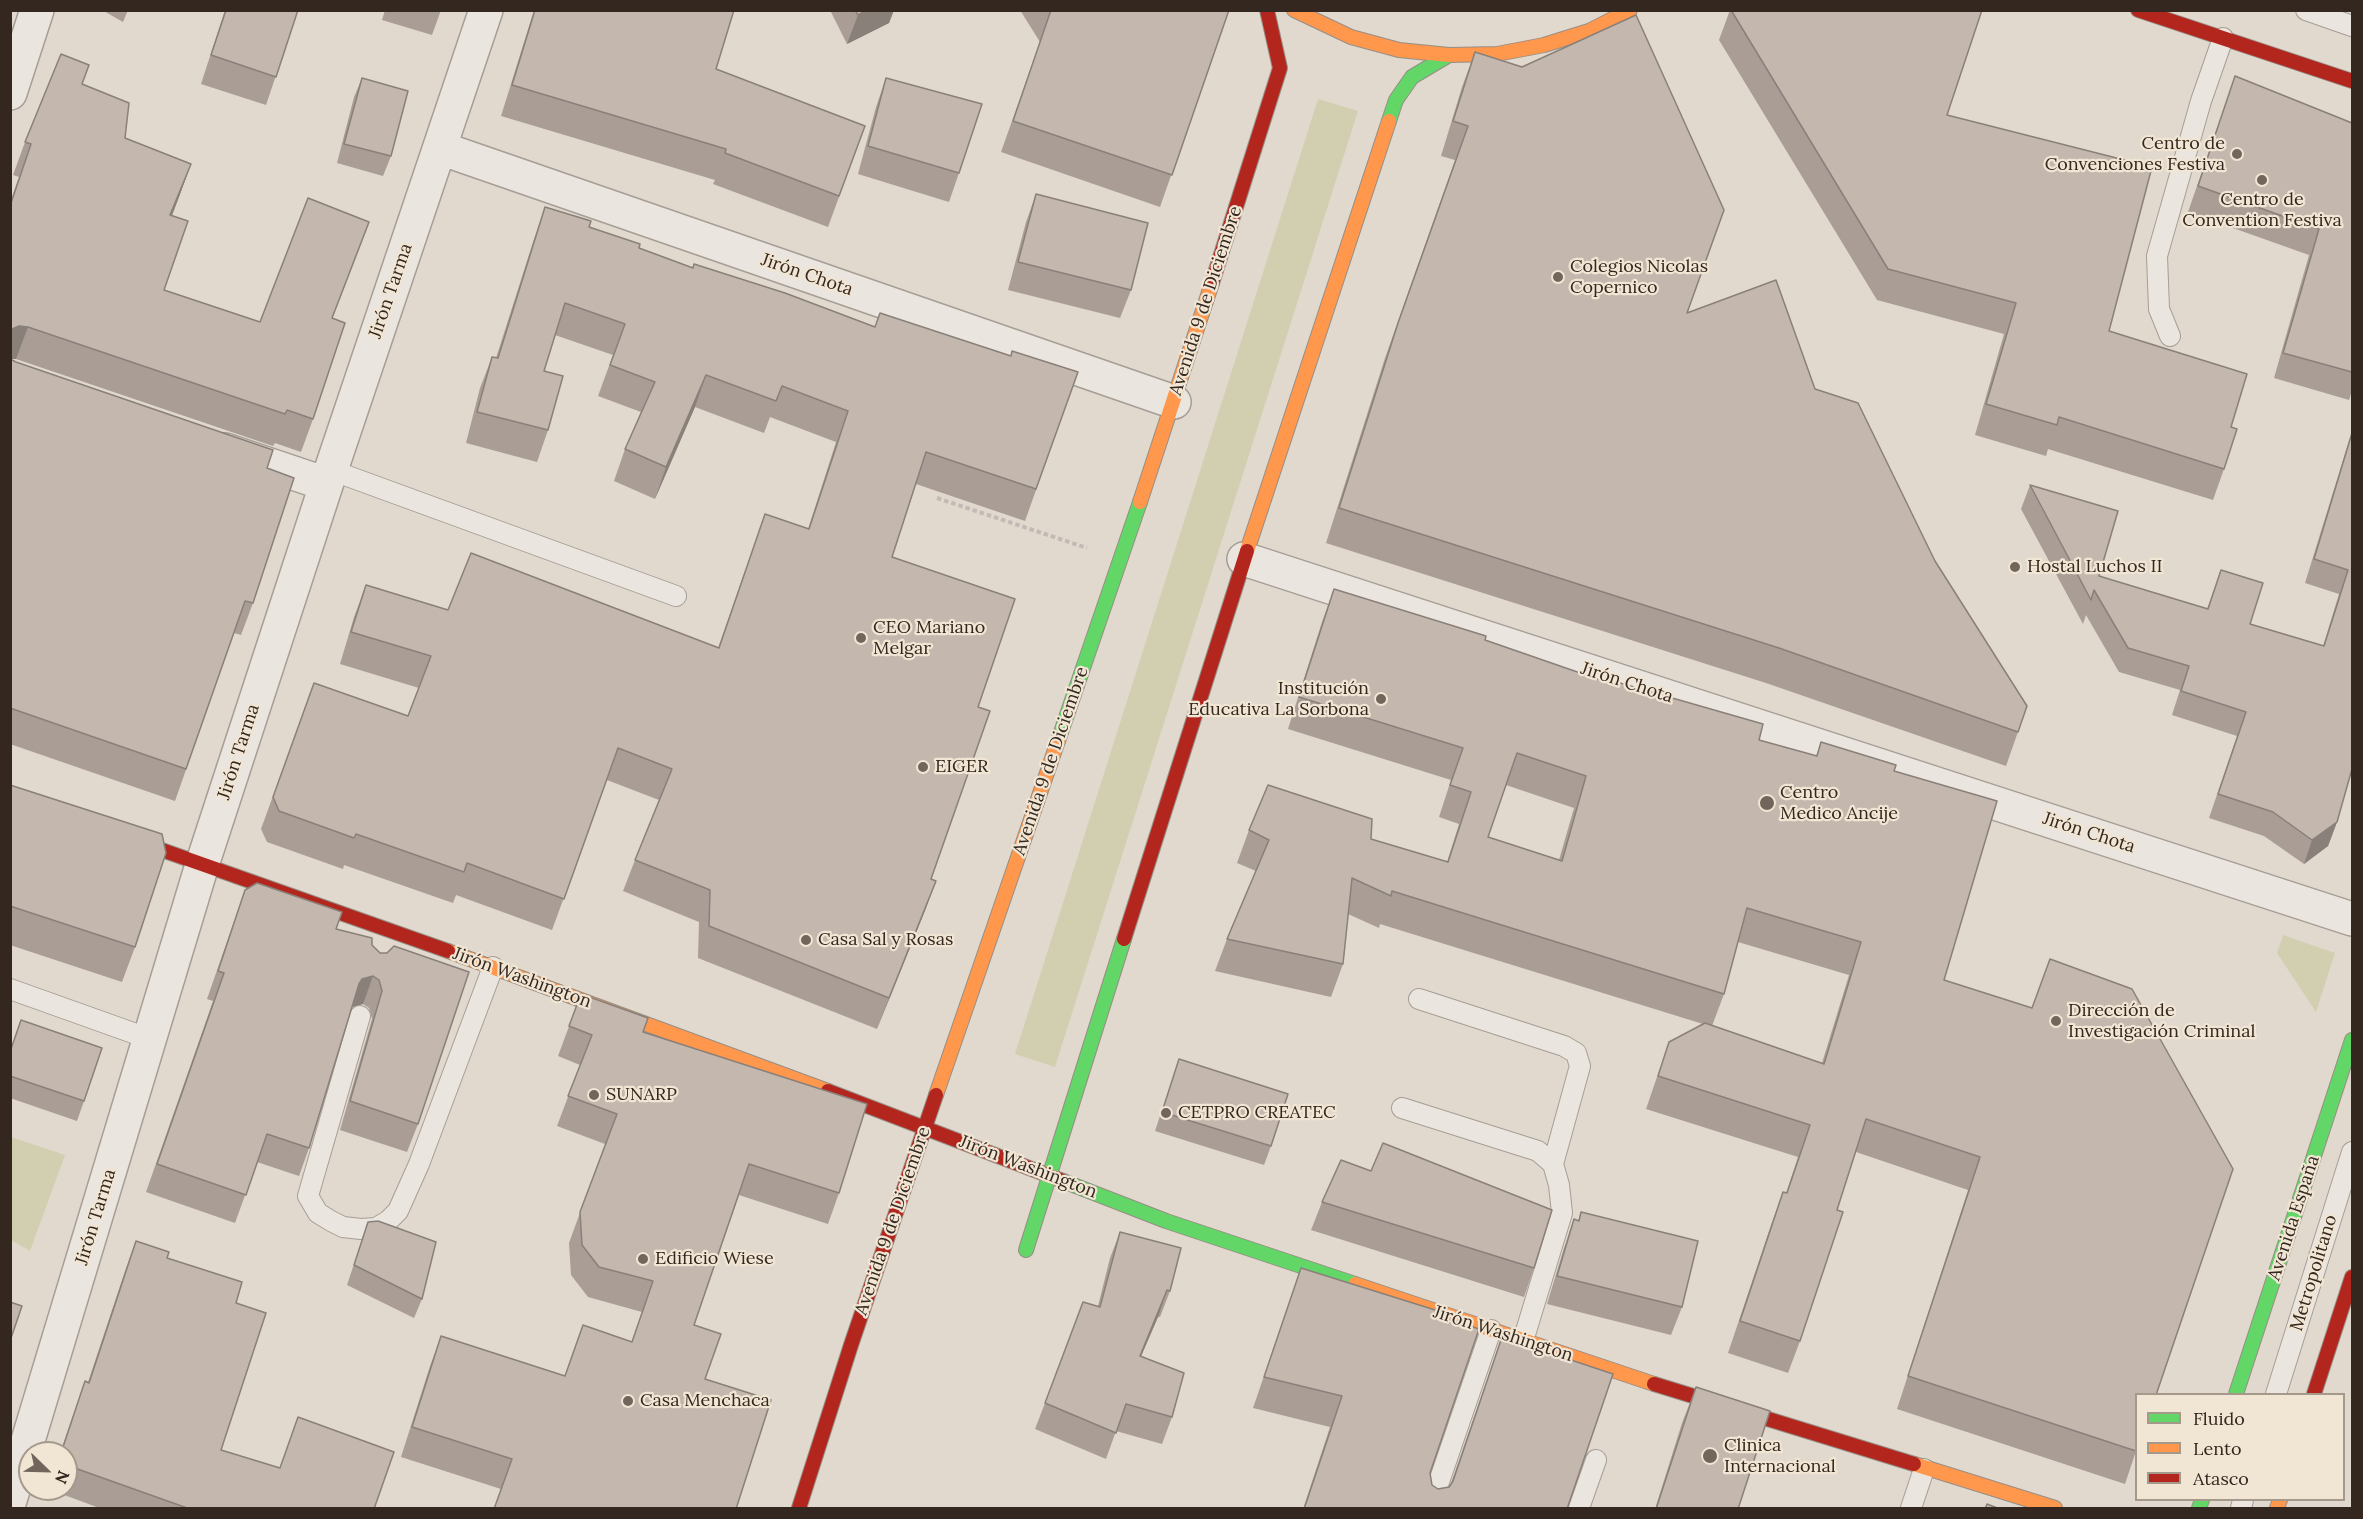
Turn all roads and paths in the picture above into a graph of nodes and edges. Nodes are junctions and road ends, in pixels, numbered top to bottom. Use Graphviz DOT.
graph roads {
  1 [pos="37,10"];
  2 [pos="486,10"];
  3 [pos="1267,10"];
  4 [pos="1294,10"];
  5 [pos="1630,10"];
  6 [pos="2138,10"];
  7 [pos="2306,10"];
  8 [pos="2352,26"];
  9 [pos="2223,38"];
  10 [pos="1449,56"];
  11 [pos="2352,81"];
  12 [pos="10,93"];
  13 [pos="440,148"];
  14 [pos="2169,336"];
  15 [pos="1174,402"];
  16 [pos="202,442"];
  17 [pos="328,477"];
  18 [pos="937,498"];
  19 [pos="1121,559"];
  20 [pos="1244,559"];
  21 [pos="676,596"];
  22 [pos="112,832"];
  23 [pos="202,865"];
  24 [pos="2352,919"];
  25 [pos="383,930"];
  26 [pos="377,952"];
  27 [pos="493,967"];
  28 [pos="10,988"];
  29 [pos="1419,999"];
  30 [pos="360,1016"];
  31 [pos="150,1039"];
  32 [pos="2352,1040"];
  33 [pos="1402,1108"];
  34 [pos="926,1127"];
  35 [pos="2352,1152"];
  36 [pos="1553,1164"];
  37 [pos="1048,1177"];
  38 [pos="1026,1250"];
  39 [pos="2352,1277"];
  40 [pos="1491,1330"];
  41 [pos="1523,1341"];
  42 [pos="2237,1393"];
  43 [pos="2277,1393"];
  44 [pos="2315,1393"];
  45 [pos="1596,1460"];
  46 [pos="1924,1469"];
  47 [pos="10,1500"];
  48 [pos="799,1509"];
  49 [pos="1430,1509"];
  50 [pos="1579,1509"];
  51 [pos="1911,1509"];
  52 [pos="2055,1509"];
  1 -- 12 [label="street"];
  2 -- 13 [label="street, Jirón Tarma"];
  3 -- 15 [label="main road, Avenida 9 de Diciembre"];
  4 -- 10 [label="main road"];
  5 -- 10 [label="main road"];
  6 -- 9 [label="main road"];
  7 -- 8 [label="lane"];
  9 -- 11 [label="main road"];
  9 -- 14 [label="lane"];
  10 -- 20 [label="main road"];
  13 -- 15 [label="street, Jirón Chota"];
  13 -- 17 [label="street, Jirón Tarma"];
  15 -- 19 [label="main road, Avenida 9 de Diciembre"];
  16 -- 17 [label="street"];
  17 -- 21 [label="lane"];
  17 -- 23 [label="street, Jirón Tarma"];
  18 -- 19 [label="path"];
  19 -- 34 [label="main road, Avenida 9 de Diciembre"];
  20 -- 24 [label="street, Jirón Chota"];
  20 -- 37 [label="main road"];
  22 -- 23 [label="main road, Jirón Washington"];
  23 -- 25 [label="main road, Jirón Washington"];
  23 -- 31 [label="street, Jirón Tarma"];
  25 -- 26 [label="lane"];
  25 -- 27 [label="main road, Jirón Washington"];
  27 -- 30 [label="lane"];
  27 -- 34 [label="main road, Jirón Washington"];
  28 -- 31 [label="lane"];
  29 -- 36 [label="lane"];
  31 -- 47 [label="street, Jirón Tarma"];
  32 -- 42 [label="main road, Avenida España"];
  33 -- 36 [label="lane"];
  34 -- 37 [label="main road, Jirón Washington"];
  34 -- 48 [label="main road, Avenida 9 de Diciembre"];
  35 -- 43 [label="lane, Metropolitano"];
  36 -- 41 [label="lane"];
  37 -- 38 [label="main road"];
  37 -- 40 [label="main road, Jirón Washington"];
  39 -- 44 [label="main road"];
  40 -- 41 [label="main road, Jirón Washington"];
  40 -- 49 [label="lane"];
  41 -- 46 [label="main road, Jirón Washington"];
  45 -- 50 [label="lane"];
  46 -- 51 [label="lane"];
  46 -- 52 [label="main road, Jirón Washington"];
}
